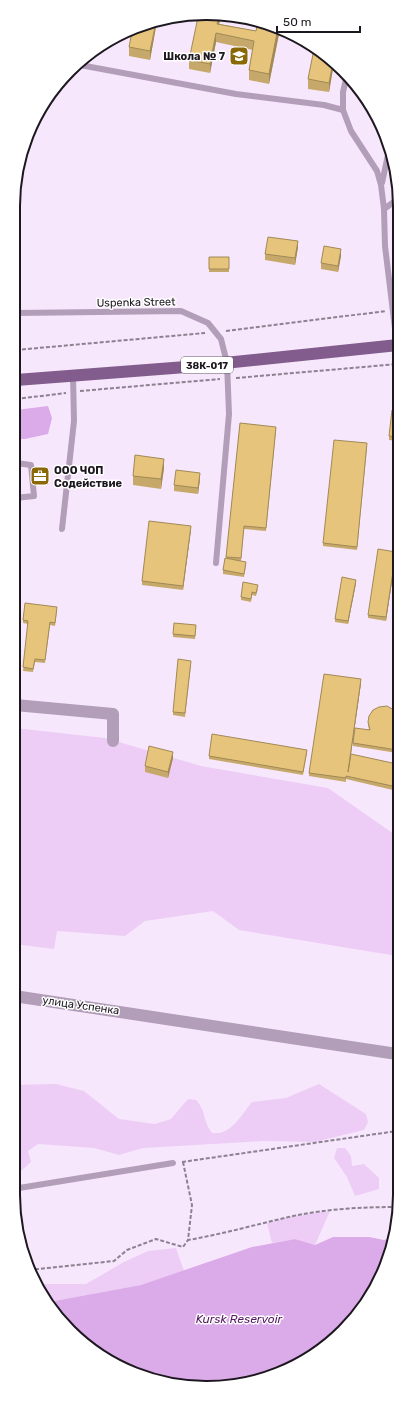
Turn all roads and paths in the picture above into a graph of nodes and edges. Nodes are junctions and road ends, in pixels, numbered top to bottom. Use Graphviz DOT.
graph roads {
  1 [pos="84,66"];
  2 [pos="345,82"];
  3 [pos="343,110"];
  4 [pos="387,159"];
  5 [pos="382,185"];
  6 [pos="393,203"];
  7 [pos="384,209"];
  8 [pos="393,307"];
  9 [pos="20,313"];
  10 [pos="393,346"];
  11 [pos="227,363"];
  12 [pos="393,364"];
  13 [pos="73,375"];
  14 [pos="228,379"];
  15 [pos="20,380"];
  16 [pos="74,392"];
  17 [pos="20,399"];
  18 [pos="20,463"];
  19 [pos="20,498"];
  20 [pos="62,529"];
  21 [pos="216,563"];
  22 [pos="20,705"];
  23 [pos="114,741"];
  24 [pos="20,997"];
  25 [pos="393,1053"];
  26 [pos="393,1131"];
  27 [pos="183,1162"];
  28 [pos="173,1163"];
  29 [pos="20,1188"];
  30 [pos="393,1207"];
  31 [pos="188,1240"];
  32 [pos="35,1269"];
  1 -- 3 [label="lane"];
  2 -- 3 [label="lane"];
  3 -- 5 [label="lane"];
  4 -- 5 [label="lane"];
  5 -- 7 [label="lane"];
  6 -- 7 [label="lane"];
  7 -- 8 [label="lane"];
  9 -- 11 [label="lane, Uspenka Street"];
  10 -- 11 [label="main road, 38К-017"];
  11 -- 13 [label="main road, 38К-017"];
  11 -- 14 [label="lane, Uspenka Street"];
  12 -- 14 [label="path"];
  13 -- 15 [label="main road, 38К-017"];
  13 -- 16 [label="lane"];
  14 -- 16 [label="path"];
  14 -- 21 [label="lane, Uspenka Street"];
  16 -- 17 [label="path"];
  16 -- 20 [label="lane"];
  18 -- 19 [label="lane"];
  22 -- 23 [label="street"];
  24 -- 25 [label="street, улица Успенка"];
  26 -- 27 [label="path"];
  27 -- 28 [label="path"];
  27 -- 31 [label="path"];
  28 -- 29 [label="lane"];
  30 -- 31 [label="path"];
  31 -- 32 [label="path"];
}
